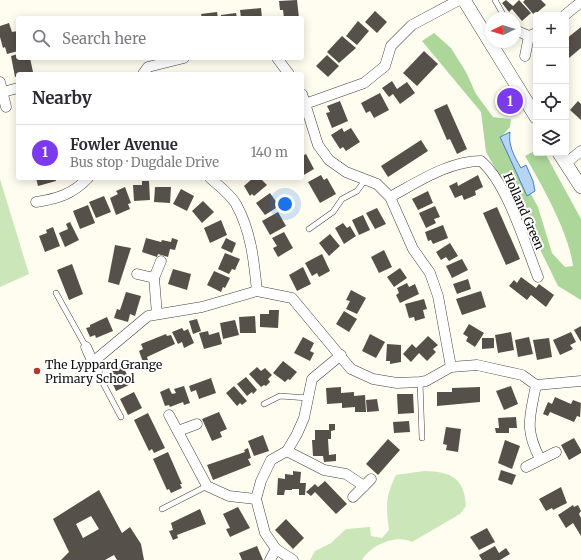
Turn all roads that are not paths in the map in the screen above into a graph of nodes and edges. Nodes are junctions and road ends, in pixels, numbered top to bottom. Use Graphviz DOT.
graph roads {
  1 [pos="459,0"];
  2 [pos="464,0"];
  3 [pos="495,0"];
  4 [pos="581,2"];
  5 [pos="501,12"];
  6 [pos="569,12"];
  7 [pos="521,32"];
  8 [pos="532,35"];
  9 [pos="525,56"];
  10 [pos="176,60"];
  11 [pos="278,60"];
  12 [pos="144,72"];
  13 [pos="287,72"];
  14 [pos="1,87"];
  15 [pos="16,88"];
  16 [pos="304,99"];
  17 [pos="304,102"];
  18 [pos="6,107"];
  19 [pos="533,112"];
  20 [pos="581,151"];
  21 [pos="563,158"];
  22 [pos="366,179"];
  23 [pos="86,180"];
  24 [pos="212,180"];
  25 [pos="581,186"];
  26 [pos="390,197"];
  27 [pos="36,202"];
  28 [pos="309,229"];
  29 [pos="161,261"];
  30 [pos="137,274"];
  31 [pos="538,277"];
  32 [pos="154,278"];
  33 [pos="257,291"];
  34 [pos="56,293"];
  35 [pos="157,314"];
  36 [pos="86,347"];
  37 [pos="340,355"];
  38 [pos="94,361"];
  39 [pos="451,367"];
  40 [pos="97,372"];
  41 [pos="581,381"];
  42 [pos="420,382"];
  43 [pos="536,385"];
  44 [pos="308,398"];
  45 [pos="264,404"];
  46 [pos="170,415"];
  47 [pos="121,416"];
  48 [pos="197,424"];
  49 [pos="178,431"];
  50 [pos="422,438"];
  51 [pos="287,451"];
  52 [pos="556,452"];
  53 [pos="540,459"];
  54 [pos="526,467"];
  55 [pos="207,486"];
  56 [pos="353,497"];
  57 [pos="256,498"];
  58 [pos="162,509"];
  59 [pos="276,549"];
  60 [pos="270,560"];
  61 [pos="293,560"];
  1 -- 16 [label="street"];
  2 -- 19 [label="street"];
  3 -- 5 [label="lane"];
  4 -- 6 [label="street"];
  7 -- 8 [label="street"];
  8 -- 9 [label="street"];
  10 -- 12 [label="street"];
  11 -- 13 [label="street"];
  14 -- 15 [label="street"];
  14 -- 18 [label="street"];
  17 -- 22 [label="street"];
  20 -- 21 [label="street"];
  21 -- 25 [label="street"];
  22 -- 26 [label="street"];
  22 -- 28 [label="lane"];
  23 -- 27 [label="street"];
  24 -- 33 [label="street"];
  26 -- 31 [label="street, Holland Green"];
  26 -- 39 [label="street"];
  29 -- 32 [label="street"];
  30 -- 32 [label="street"];
  32 -- 35 [label="street"];
  33 -- 35 [label="street"];
  33 -- 37 [label="street"];
  34 -- 36 [label="lane"];
  35 -- 38 [label="street"];
  36 -- 38 [label="street"];
  37 -- 42 [label="street"];
  37 -- 44 [label="street"];
  38 -- 40 [label="street"];
  39 -- 42 [label="street"];
  39 -- 43 [label="street"];
  40 -- 47 [label="lane"];
  41 -- 43 [label="street"];
  42 -- 50 [label="lane"];
  43 -- 53 [label="street"];
  44 -- 45 [label="lane"];
  44 -- 51 [label="street"];
  46 -- 49 [label="street"];
  48 -- 49 [label="street"];
  49 -- 55 [label="street"];
  51 -- 56 [label="street"];
  51 -- 57 [label="street"];
  52 -- 53 [label="street"];
  53 -- 54 [label="street"];
  55 -- 57 [label="street"];
  55 -- 58 [label="lane"];
  57 -- 59 [label="street"];
  59 -- 60 [label="street"];
  59 -- 61 [label="street"];
}
